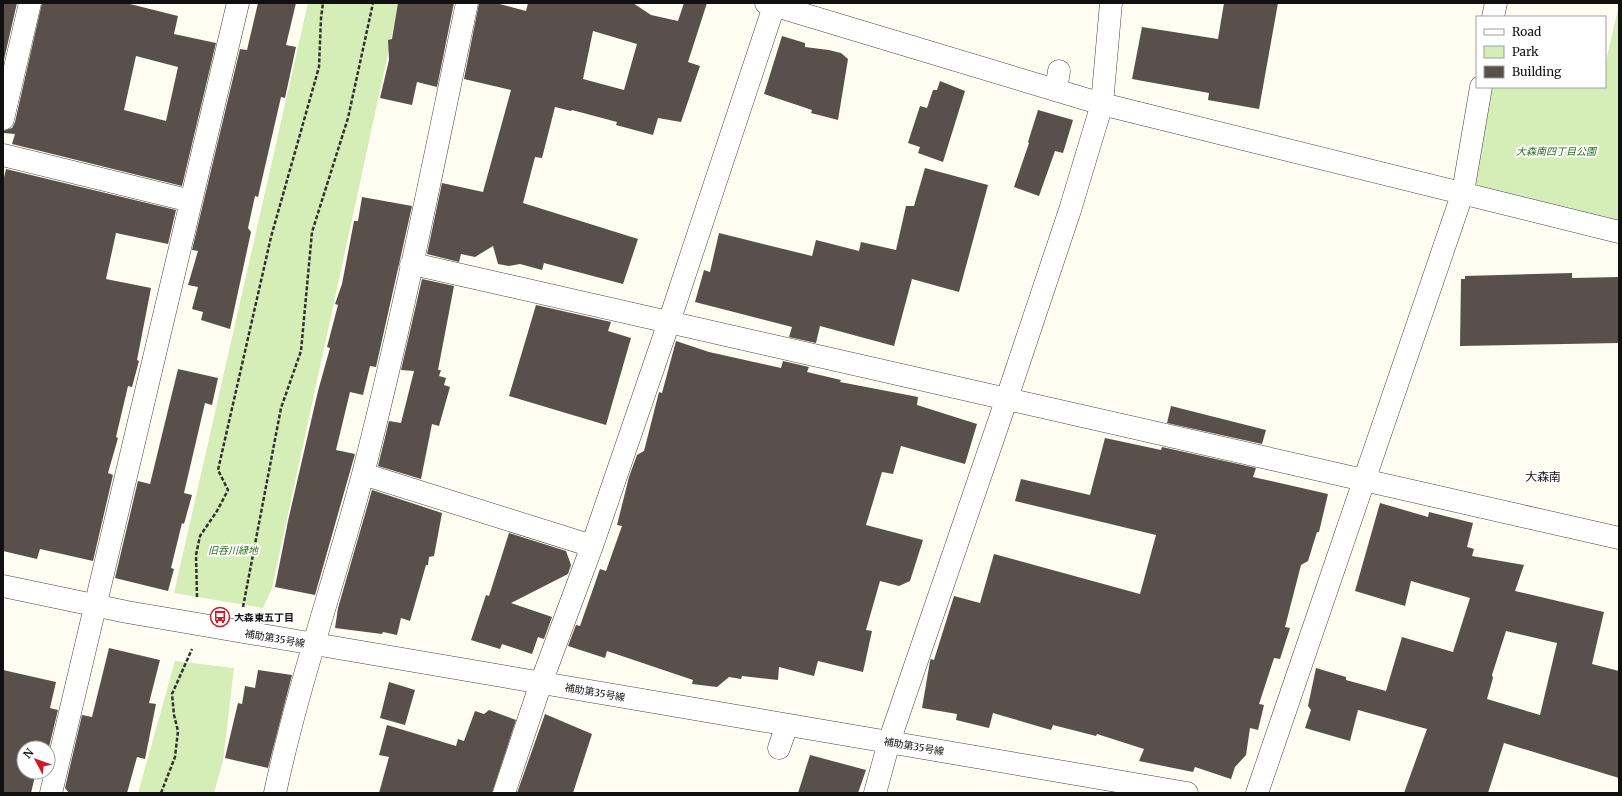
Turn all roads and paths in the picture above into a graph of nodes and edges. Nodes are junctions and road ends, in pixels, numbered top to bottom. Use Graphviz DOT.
graph roads {
  1 [pos="30,3"];
  2 [pos="238,3"];
  3 [pos="323,3"];
  4 [pos="373,3"];
  5 [pos="467,3"];
  6 [pos="1110,3"];
  7 [pos="1496,3"];
  8 [pos="772,4"];
  9 [pos="1493,16"];
  10 [pos="1481,88"];
  11 [pos="1102,104"];
  12 [pos="3,119"];
  13 [pos="3,155"];
  14 [pos="1463,192"];
  15 [pos="191,201"];
  16 [pos="1619,232"];
  17 [pos="411,265"];
  18 [pos="669,322"];
  19 [pos="1007,398"];
  20 [pos="363,474"];
  21 [pos="1364,480"];
  22 [pos="1619,538"];
  23 [pos="592,546"];
  24 [pos="3,586"];
  25 [pos="95,607"];
  26 [pos="199,624"];
  27 [pos="238,631"];
  28 [pos="314,645"];
  29 [pos="541,683"];
  30 [pos="787,725"];
  31 [pos="890,742"];
  32 [pos="779,748"];
  33 [pos="51,793"];
  34 [pos="161,793"];
  35 [pos="276,793"];
  36 [pos="504,793"];
  37 [pos="875,793"];
  38 [pos="1187,793"];
  39 [pos="1257,793"];
  1 -- 12 [label="street"];
  2 -- 15 [label="street"];
  3 -- 26 [label="path"];
  4 -- 27 [label="path"];
  5 -- 17 [label="street"];
  6 -- 11 [label="street"];
  7 -- 9 [label="street"];
  8 -- 11 [label="street"];
  8 -- 18 [label="street"];
  10 -- 14 [label="street"];
  11 -- 14 [label="street"];
  11 -- 19 [label="street"];
  13 -- 15 [label="street"];
  14 -- 16 [label="street"];
  14 -- 21 [label="street"];
  15 -- 25 [label="street"];
  17 -- 18 [label="street"];
  17 -- 20 [label="street"];
  18 -- 19 [label="street"];
  18 -- 23 [label="street"];
  19 -- 21 [label="street"];
  19 -- 31 [label="street"];
  20 -- 23 [label="street"];
  20 -- 28 [label="street"];
  21 -- 22 [label="street"];
  21 -- 39 [label="street"];
  23 -- 29 [label="street"];
  24 -- 25 [label="street, 補助第35号線"];
  25 -- 26 [label="street, 補助第35号線"];
  25 -- 33 [label="street"];
  26 -- 27 [label="street, 補助第35号線"];
  26 -- 34 [label="path"];
  27 -- 28 [label="street, 補助第35号線"];
  28 -- 29 [label="street, 補助第35号線"];
  28 -- 35 [label="street"];
  29 -- 30 [label="street, 補助第35号線"];
  29 -- 36 [label="street"];
  30 -- 31 [label="street, 補助第35号線"];
  30 -- 32 [label="street"];
  31 -- 37 [label="street"];
  31 -- 38 [label="street, 補助第35号線"];
}
